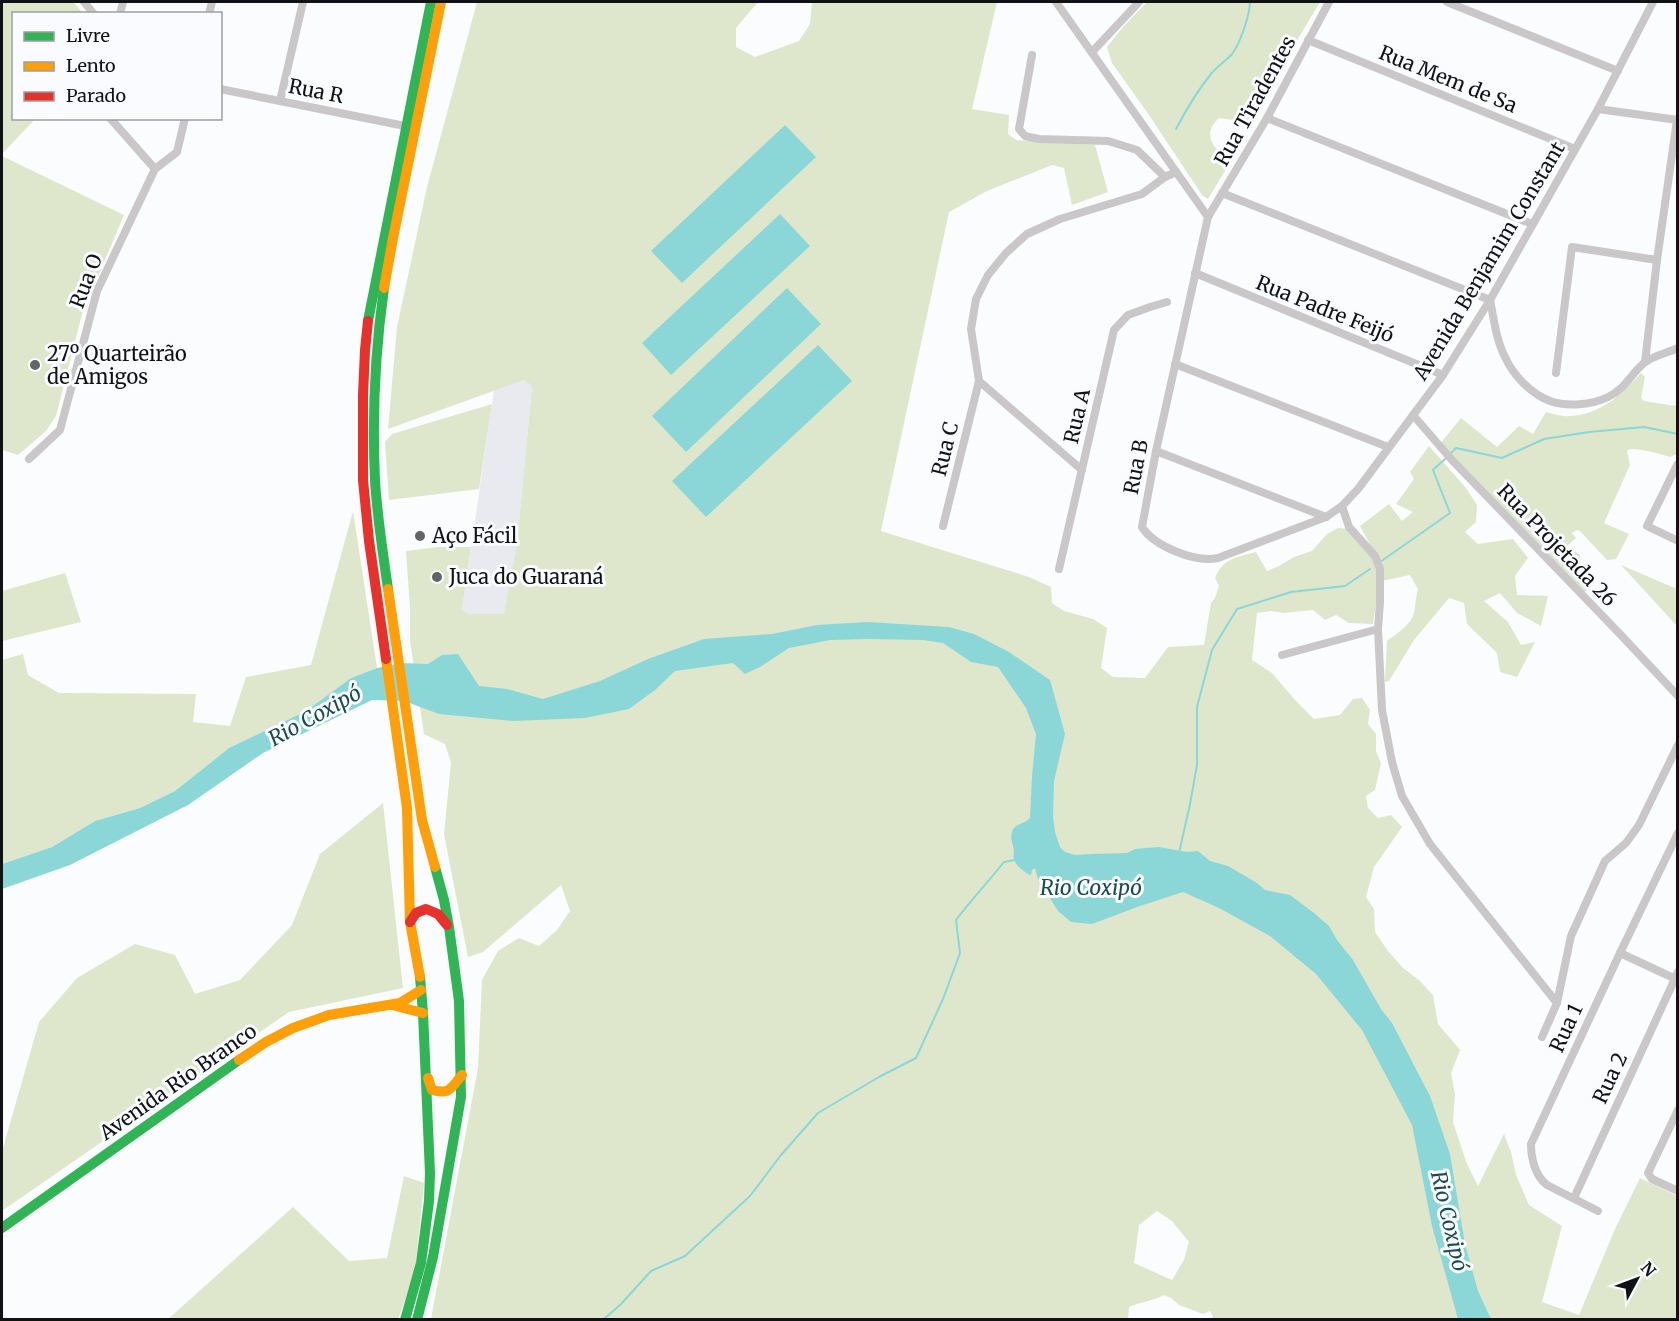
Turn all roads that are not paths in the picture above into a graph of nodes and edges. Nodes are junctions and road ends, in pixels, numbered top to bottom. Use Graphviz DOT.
graph roads {
  1 [pos="303,2"];
  2 [pos="431,2"];
  3 [pos="441,2"];
  4 [pos="1056,2"];
  5 [pos="1139,2"];
  6 [pos="1329,2"];
  7 [pos="1447,2"];
  8 [pos="1653,2"];
  9 [pos="1308,40"];
  10 [pos="1092,52"];
  11 [pos="1032,55"];
  12 [pos="1618,71"];
  13 [pos="222,89"];
  14 [pos="280,101"];
  15 [pos="1598,109"];
  16 [pos="1267,118"];
  17 [pos="112,120"];
  18 [pos="185,120"];
  19 [pos="1677,120"];
  20 [pos="405,126"];
  21 [pos="1575,148"];
  22 [pos="155,169"];
  23 [pos="1176,172"];
  24 [pos="1165,177"];
  25 [pos="1222,193"];
  26 [pos="1208,217"];
  27 [pos="1532,224"];
  28 [pos="1657,260"];
  29 [pos="1195,273"];
  30 [pos="1490,300"];
  31 [pos="1167,302"];
  32 [pos="1677,348"];
  33 [pos="1645,362"];
  34 [pos="1176,364"];
  35 [pos="1556,373"];
  36 [pos="1443,375"];
  37 [pos="979,381"];
  38 [pos="1413,415"];
  39 [pos="1388,447"];
  40 [pos="1156,451"];
  41 [pos="29,459"];
  42 [pos="1677,465"];
  43 [pos="1082,470"];
  44 [pos="1342,506"];
  45 [pos="1326,517"];
  46 [pos="943,526"];
  47 [pos="1677,541"];
  48 [pos="1059,569"];
  49 [pos="1378,629"];
  50 [pos="1282,655"];
  51 [pos="1677,696"];
  52 [pos="1677,745"];
  53 [pos="1677,833"];
  54 [pos="410,922"];
  55 [pos="449,927"];
  56 [pos="1620,952"];
  57 [pos="1676,977"];
  58 [pos="421,990"];
  59 [pos="1557,1003"];
  60 [pos="392,1005"];
  61 [pos="423,1013"];
  62 [pos="1542,1037"];
  63 [pos="426,1071"];
  64 [pos="462,1074"];
  65 [pos="1677,1110"];
  66 [pos="1677,1191"];
  67 [pos="1574,1198"];
  68 [pos="1598,1211"];
  69 [pos="2,1228"];
  70 [pos="405,1320"];
  71 [pos="417,1320"];
  1 -- 14 [label="street"];
  2 -- 20 [label="main road"];
  3 -- 55 [label="main road"];
  4 -- 10 [label="street"];
  5 -- 10 [label="street"];
  6 -- 9 [label="street, Rua Tiradentes"];
  7 -- 12 [label="street"];
  8 -- 12 [label="street, Avenida Benjamim Constant"];
  9 -- 16 [label="street, Rua Tiradentes"];
  9 -- 21 [label="street, Rua Mem de Sa"];
  10 -- 23 [label="street"];
  11 -- 24 [label="street"];
  12 -- 15 [label="street, Avenida Benjamim Constant"];
  13 -- 14 [label="street, Rua R"];
  14 -- 20 [label="street, Rua R"];
  15 -- 19 [label="street"];
  15 -- 21 [label="street, Avenida Benjamim Constant"];
  16 -- 25 [label="street, Rua Tiradentes"];
  16 -- 27 [label="street"];
  17 -- 22 [label="street"];
  18 -- 22 [label="street, Rua O"];
  19 -- 28 [label="street"];
  20 -- 54 [label="main road"];
  21 -- 27 [label="street, Avenida Benjamim Constant"];
  22 -- 41 [label="street, Rua O"];
  23 -- 24 [label="street"];
  23 -- 26 [label="street"];
  24 -- 37 [label="street"];
  25 -- 26 [label="street, Rua Tiradentes"];
  25 -- 30 [label="street"];
  26 -- 29 [label="street, Rua B"];
  27 -- 30 [label="street, Avenida Benjamim Constant"];
  28 -- 33 [label="street"];
  28 -- 35 [label="street"];
  29 -- 34 [label="street, Rua B"];
  29 -- 36 [label="street, Rua Padre Feijó"];
  30 -- 33 [label="street"];
  30 -- 36 [label="street, Avenida Benjamim Constant"];
  31 -- 43 [label="street, Rua A"];
  32 -- 33 [label="street"];
  34 -- 39 [label="street"];
  34 -- 40 [label="street, Rua B"];
  36 -- 38 [label="street, Avenida Benjamim Constant"];
  37 -- 43 [label="street"];
  37 -- 46 [label="street, Rua C"];
  38 -- 39 [label="street, Avenida Benjamim Constant"];
  38 -- 51 [label="street, Rua Projetada 26"];
  39 -- 44 [label="street, Avenida Benjamim Constant"];
  40 -- 45 [label="street"];
  40 -- 45 [label="street, Rua B"];
  42 -- 47 [label="street"];
  43 -- 48 [label="street, Rua A"];
  44 -- 45 [label="street, Avenida Benjamim Constant"];
  44 -- 49 [label="street"];
  49 -- 50 [label="street"];
  49 -- 59 [label="street"];
  52 -- 59 [label="street"];
  53 -- 56 [label="street, Rua 1"];
  54 -- 55 [label="main road"];
  54 -- 58 [label="main road"];
  55 -- 64 [label="main road"];
  56 -- 57 [label="street"];
  56 -- 67 [label="street, Rua 1"];
  57 -- 67 [label="street, Rua 2"];
  58 -- 60 [label="main road, Avenida Rio Branco"];
  58 -- 61 [label="main road"];
  59 -- 62 [label="street"];
  60 -- 61 [label="main road, Avenida Rio Branco"];
  60 -- 69 [label="main road, Avenida Rio Branco"];
  61 -- 63 [label="main road"];
  63 -- 64 [label="main road"];
  63 -- 70 [label="main road"];
  64 -- 71 [label="main road"];
  65 -- 66 [label="street"];
  67 -- 68 [label="street, Rua 1"];
}
